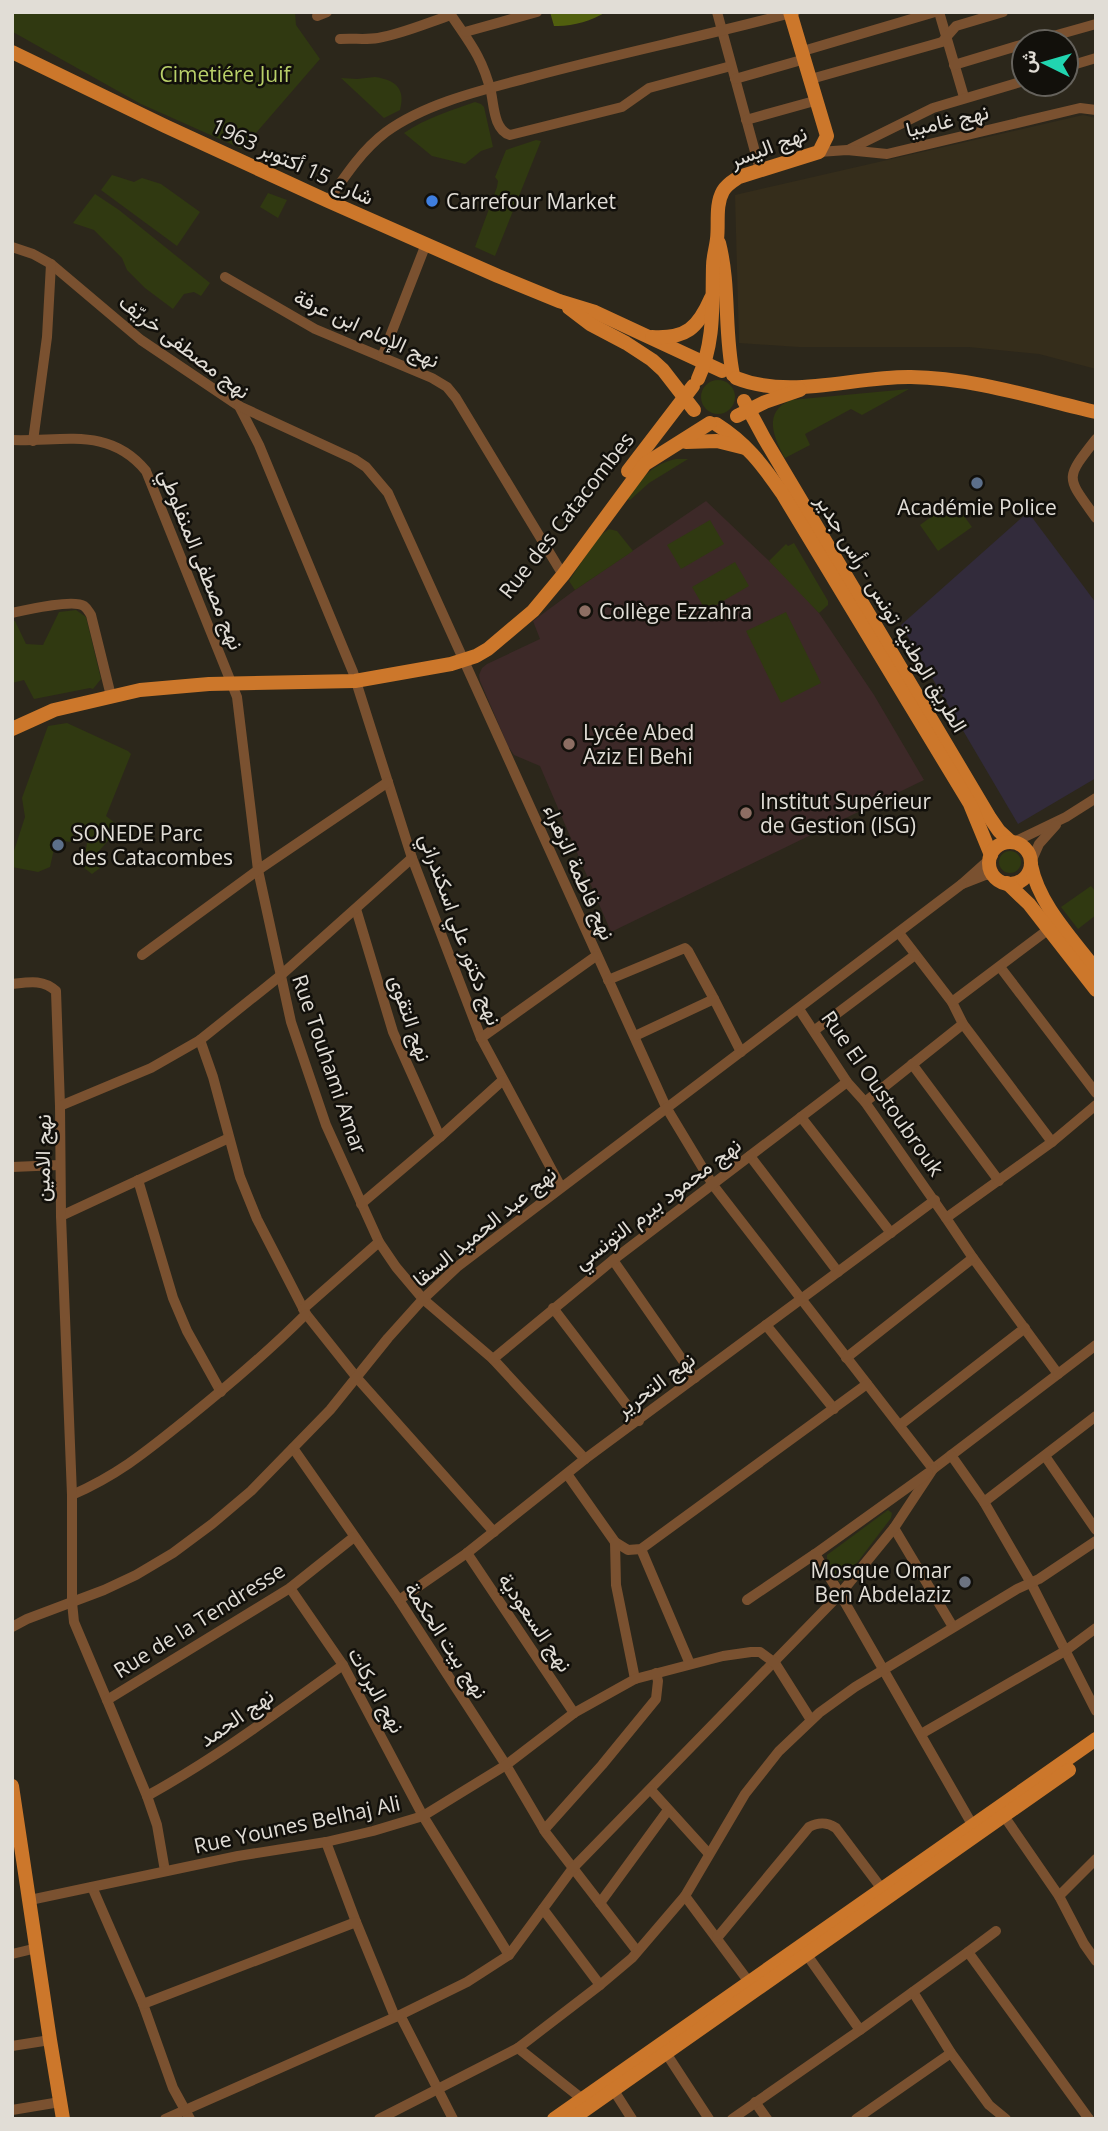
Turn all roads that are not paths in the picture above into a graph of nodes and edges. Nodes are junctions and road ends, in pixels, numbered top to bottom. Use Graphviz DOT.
graph roads {
  1 [pos="537,12"];
  2 [pos="717,12"];
  3 [pos="937,12"];
  4 [pos="1003,12"];
  5 [pos="792,13"];
  6 [pos="450,14"];
  7 [pos="511,16"];
  8 [pos="722,29"];
  9 [pos="465,32"];
  10 [pos="947,38"];
  11 [pos="340,39"];
  12 [pos="1010,48"];
  13 [pos="12,51"];
  14 [pos="804,55"];
  15 [pos="954,65"];
  16 [pos="731,66"];
  17 [pos="735,79"];
  18 [pos="811,79"];
  19 [pos="1010,86"];
  20 [pos="490,88"];
  21 [pos="964,97"];
  22 [pos="818,100"];
  23 [pos="1096,110"];
  24 [pos="746,120"];
  25 [pos="847,150"];
  26 [pos="819,152"];
  27 [pos="760,170"];
  28 [pos="328,201"];
  29 [pos="718,239"];
  30 [pos="426,244"];
  31 [pos="12,247"];
  32 [pos="51,264"];
  33 [pos="225,277"];
  34 [pos="713,294"];
  35 [pos="559,301"];
  36 [pos="640,335"];
  37 [pos="382,357"];
  38 [pos="705,363"];
  39 [pos="730,374"];
  40 [pos="813,386"];
  41 [pos="692,388"];
  42 [pos="239,406"];
  43 [pos="743,408"];
  44 [pos="1096,412"];
  45 [pos="713,424"];
  46 [pos="1096,439"];
  47 [pos="12,440"];
  48 [pos="33,441"];
  49 [pos="681,442"];
  50 [pos="751,450"];
  51 [pos="1096,518"];
  52 [pos="560,571"];
  53 [pos="12,613"];
  54 [pos="462,656"];
  55 [pos="354,676"];
  56 [pos="232,682"];
  57 [pos="111,696"];
  58 [pos="12,729"];
  59 [pos="388,782"];
  60 [pos="1096,798"];
  61 [pos="1066,817"];
  62 [pos="1012,842"];
  63 [pos="990,857"];
  64 [pos="412,858"];
  65 [pos="1031,863"];
  66 [pos="258,870"];
  67 [pos="994,875"];
  68 [pos="1007,883"];
  69 [pos="962,884"];
  70 [pos="356,909"];
  71 [pos="1049,929"];
  72 [pos="899,933"];
  73 [pos="915,955"];
  74 [pos="142,956"];
  75 [pos="596,956"];
  76 [pos="1000,967"];
  77 [pos="1096,970"];
  78 [pos="280,976"];
  79 [pos="608,980"];
  80 [pos="12,984"];
  81 [pos="1096,990"];
  82 [pos="714,999"];
  83 [pos="952,1002"];
  84 [pos="799,1009"];
  85 [pos="963,1024"];
  86 [pos="815,1030"];
  87 [pos="635,1036"];
  88 [pos="481,1038"];
  89 [pos="200,1040"];
  90 [pos="741,1052"];
  91 [pos="912,1064"];
  92 [pos="503,1080"];
  93 [pos="848,1082"];
  94 [pos="1096,1093"];
  95 [pos="865,1101"];
  96 [pos="60,1105"];
  97 [pos="1096,1105"];
  98 [pos="666,1107"];
  99 [pos="801,1117"];
  100 [pos="440,1137"];
  101 [pos="229,1138"];
  102 [pos="1052,1142"];
  103 [pos="750,1156"];
  104 [pos="60,1166"];
  105 [pos="12,1167"];
  106 [pos="138,1180"];
  107 [pos="999,1181"];
  108 [pos="713,1185"];
  109 [pos="561,1188"];
  110 [pos="935,1200"];
  111 [pos="361,1204"];
  112 [pos="61,1216"];
  113 [pos="946,1218"];
  114 [pos="891,1233"];
  115 [pos="379,1242"];
  116 [pos="973,1258"];
  117 [pos="613,1260"];
  118 [pos="838,1272"];
  119 [pos="423,1299"];
  120 [pos="801,1300"];
  121 [pos="553,1308"];
  122 [pos="305,1312"];
  123 [pos="766,1325"];
  124 [pos="1025,1328"];
  125 [pos="1096,1345"];
  126 [pos="846,1358"];
  127 [pos="492,1359"];
  128 [pos="1058,1374"];
  129 [pos="357,1378"];
  130 [pos="695,1378"];
  131 [pos="867,1384"];
  132 [pos="221,1392"];
  133 [pos="834,1409"];
  134 [pos="1096,1416"];
  135 [pos="639,1421"];
  136 [pos="900,1425"];
  137 [pos="293,1448"];
  138 [pos="951,1455"];
  139 [pos="1045,1456"];
  140 [pos="585,1459"];
  141 [pos="933,1469"];
  142 [pos="567,1474"];
  143 [pos="72,1495"];
  144 [pos="984,1502"];
  145 [pos="894,1528"];
  146 [pos="1096,1530"];
  147 [pos="494,1532"];
  148 [pos="354,1537"];
  149 [pos="1096,1541"];
  150 [pos="615,1542"];
  151 [pos="641,1549"];
  152 [pos="467,1553"];
  153 [pos="815,1554"];
  154 [pos="1031,1583"];
  155 [pos="290,1588"];
  156 [pos="840,1594"];
  157 [pos="399,1600"];
  158 [pos="747,1600"];
  159 [pos="72,1602"];
  160 [pos="12,1627"];
  161 [pos="953,1627"];
  162 [pos="1096,1628"];
  163 [pos="1065,1651"];
  164 [pos="775,1663"];
  165 [pos="690,1664"];
  166 [pos="343,1665"];
  167 [pos="884,1671"];
  168 [pos="656,1673"];
  169 [pos="635,1679"];
  170 [pos="107,1700"];
  171 [pos="1096,1711"];
  172 [pos="574,1713"];
  173 [pos="811,1720"];
  174 [pos="921,1734"];
  175 [pos="1096,1739"];
  176 [pos="1096,1751"];
  177 [pos="506,1765"];
  178 [pos="12,1786"];
  179 [pos="651,1790"];
  180 [pos="147,1796"];
  181 [pos="668,1810"];
  182 [pos="423,1816"];
  183 [pos="1004,1816"];
  184 [pos="973,1826"];
  185 [pos="544,1830"];
  186 [pos="326,1842"];
  187 [pos="17,1845"];
  188 [pos="709,1854"];
  189 [pos="1096,1859"];
  190 [pos="573,1868"];
  191 [pos="165,1871"];
  192 [pos="92,1887"];
  193 [pos="882,1889"];
  194 [pos="685,1896"];
  195 [pos="1059,1896"];
  196 [pos="30,1900"];
  197 [pos="600,1903"];
  198 [pos="543,1909"];
  199 [pos="356,1922"];
  200 [pos="996,1931"];
  201 [pos="717,1938"];
  202 [pos="37,1948"];
  203 [pos="637,1951"];
  204 [pos="968,1952"];
  205 [pos="12,1954"];
  206 [pos="509,1955"];
  207 [pos="807,1955"];
  208 [pos="1096,1961"];
  209 [pos="749,1982"];
  210 [pos="600,1985"];
  211 [pos="913,1992"];
  212 [pos="143,2004"];
  213 [pos="398,2016"];
  214 [pos="860,2031"];
  215 [pos="50,2040"];
  216 [pos="12,2046"];
  217 [pos="518,2048"];
  218 [pos="667,2053"];
  219 [pos="951,2053"];
  220 [pos="611,2086"];
  221 [pos="437,2089"];
  222 [pos="60,2102"];
  223 [pos="586,2102"];
  224 [pos="755,2102"];
  225 [pos="12,2110"];
  226 [pos="187,2114"];
  227 [pos="999,2117"];
  228 [pos="63,2119"];
  229 [pos="165,2119"];
  230 [pos="379,2119"];
  231 [pos="453,2119"];
  232 [pos="554,2119"];
  233 [pos="572,2119"];
  234 [pos="632,2119"];
  235 [pos="709,2119"];
  236 [pos="732,2119"];
  237 [pos="767,2119"];
  238 [pos="856,2119"];
  239 [pos="1088,2119"];
  1 -- 7 [label="street"];
  2 -- 8 [label="street"];
  3 -- 10 [label="street"];
  3 -- 14 [label="street"];
  4 -- 10 [label="street"];
  5 -- 8 [label="street"];
  5 -- 14 [label="main road, نهج اليسر"];
  6 -- 9 [label="street"];
  6 -- 11 [label="street"];
  7 -- 9 [label="street"];
  8 -- 16 [label="street"];
  8 -- 20 [label="street"];
  9 -- 20 [label="street"];
  10 -- 15 [label="street"];
  10 -- 18 [label="street"];
  12 -- 15 [label="street"];
  13 -- 28 [label="main road, شارع 15 أكتوبر 1963"];
  14 -- 17 [label="street"];
  14 -- 18 [label="main road, نهج اليسر"];
  15 -- 21 [label="street"];
  16 -- 17 [label="street"];
  16 -- 20 [label="street"];
  17 -- 24 [label="street"];
  18 -- 22 [label="main road, نهج اليسر"];
  19 -- 21 [label="street"];
  20 -- 28 [label="street"];
  21 -- 25 [label="street"];
  22 -- 24 [label="street"];
  22 -- 26 [label="main road, نهج اليسر"];
  23 -- 25 [label="street, نهج غامبيا"];
  24 -- 27 [label="street"];
  25 -- 26 [label="street"];
  26 -- 27 [label="main road, نهج اليسر"];
  27 -- 29 [label="main road, نهج اليسر"];
  28 -- 30 [label="main road, شارع 15 أكتوبر 1963"];
  29 -- 34 [label="main road, Rue des Catacombes"];
  29 -- 39 [label="main road"];
  30 -- 35 [label="main road, شارع 15 أكتوبر 1963"];
  30 -- 37 [label="street"];
  31 -- 32 [label="street, نهج مصطفى خريّف"];
  32 -- 42 [label="street, نهج مصطفى خريّف"];
  32 -- 48 [label="street"];
  33 -- 37 [label="street, نهج الإمام ابن عرفة"];
  34 -- 36 [label="main road"];
  34 -- 38 [label="main road, Rue des Catacombes"];
  35 -- 36 [label="main road, شارع 15 أكتوبر 1963"];
  35 -- 41 [label="main road, شارع 15 أكتوبر 1963"];
  36 -- 38 [label="main road, شارع 15 أكتوبر 1963"];
  37 -- 52 [label="street, نهج الإمام ابن عرفة"];
  38 -- 39 [label="main road, شارع 15 أكتوبر 1963"];
  38 -- 41 [label="main road, Rue des Catacombes"];
  39 -- 40 [label="main road, شارع 15 أكتوبر 1963"];
  39 -- 41 [label="main road"];
  39 -- 43 [label="main road"];
  40 -- 43 [label="main road"];
  40 -- 44 [label="main road"];
  41 -- 45 [label="main road, شارع 15 أكتوبر 1963"];
  41 -- 52 [label="main road, Rue des Catacombes"];
  42 -- 54 [label="street, نهج فاطمة الزهراء"];
  42 -- 55 [label="street, نهج مصطفى خريّف"];
  43 -- 45 [label="main road"];
  43 -- 62 [label="main road, الطريق الوطنية تونس - رأس جدير"];
  45 -- 49 [label="main road, Rue des Catacombes"];
  45 -- 50 [label="main road, الطريق الوطنية تونس - رأس جدير"];
  46 -- 51 [label="street"];
  47 -- 48 [label="street, نهج مصطفى المنفلوطي"];
  48 -- 56 [label="street, نهج مصطفى المنفلوطي"];
  49 -- 50 [label="main road"];
  49 -- 52 [label="main road, Rue des Catacombes"];
  50 -- 63 [label="main road, الطريق الوطنية تونس - رأس جدير"];
  52 -- 54 [label="main road, Rue des Catacombes"];
  53 -- 57 [label="street"];
  54 -- 55 [label="main road, Rue des Catacombes"];
  54 -- 75 [label="street, نهج فاطمة الزهراء"];
  55 -- 56 [label="main road, Rue des Catacombes"];
  55 -- 59 [label="street, نهج دكتور علي اسكندراني"];
  56 -- 57 [label="main road, Rue des Catacombes"];
  56 -- 66 [label="street, Rue Touhami Amar"];
  57 -- 58 [label="main road, Rue des Catacombes"];
  59 -- 64 [label="street, نهج دكتور علي اسكندراني"];
  59 -- 66 [label="street"];
  60 -- 61 [label="street"];
  61 -- 62 [label="street"];
  61 -- 65 [label="street"];
  62 -- 63 [label="main road"];
  62 -- 65 [label="main road"];
  63 -- 67 [label="main road"];
  63 -- 69 [label="street, نهج عبد الحميد السقا"];
  64 -- 70 [label="street, نهج الامين"];
  64 -- 88 [label="street, نهج دكتور علي اسكندراني"];
  65 -- 68 [label="main road"];
  65 -- 77 [label="main road"];
  66 -- 74 [label="street"];
  66 -- 78 [label="street, Rue Touhami Amar"];
  67 -- 68 [label="main road"];
  67 -- 69 [label="street"];
  68 -- 71 [label="main road"];
  69 -- 72 [label="street, نهج عبد الحميد السقا"];
  70 -- 78 [label="street, نهج الامين"];
  70 -- 100 [label="street, نهج التقوى"];
  71 -- 76 [label="street"];
  71 -- 81 [label="main road"];
  72 -- 73 [label="street"];
  72 -- 84 [label="street, نهج عبد الحميد السقا"];
  73 -- 83 [label="street"];
  73 -- 86 [label="street"];
  75 -- 79 [label="street, نهج فاطمة الزهراء"];
  75 -- 88 [label="street"];
  76 -- 83 [label="street"];
  76 -- 94 [label="street"];
  78 -- 89 [label="street, نهج الامين"];
  78 -- 111 [label="street, Rue Touhami Amar"];
  79 -- 82 [label="street"];
  79 -- 87 [label="street, نهج فاطمة الزهراء"];
  80 -- 96 [label="street"];
  82 -- 87 [label="street"];
  82 -- 90 [label="street"];
  83 -- 85 [label="street"];
  84 -- 86 [label="street, Rue El Oustoubrouk"];
  84 -- 90 [label="street, نهج عبد الحميد السقا"];
  85 -- 91 [label="street"];
  85 -- 102 [label="street"];
  86 -- 93 [label="street, Rue El Oustoubrouk"];
  87 -- 98 [label="street, نهج فاطمة الزهراء"];
  88 -- 92 [label="street, نهج دكتور علي اسكندراني"];
  89 -- 96 [label="street, نهج الامين"];
  89 -- 101 [label="street"];
  90 -- 98 [label="street, نهج عبد الحميد السقا"];
  91 -- 95 [label="street"];
  91 -- 107 [label="street"];
  92 -- 100 [label="street"];
  92 -- 109 [label="street, نهج دكتور علي اسكندراني"];
  93 -- 95 [label="street, Rue El Oustoubrouk"];
  93 -- 99 [label="street, نهج محمود بيرم التونسي"];
  95 -- 110 [label="street, Rue El Oustoubrouk"];
  96 -- 104 [label="street, نهج الامين"];
  97 -- 102 [label="street"];
  98 -- 108 [label="street, نهج فاطمة الزهراء"];
  98 -- 109 [label="street, نهج عبد الحميد السقا"];
  99 -- 103 [label="street, نهج محمود بيرم التونسي"];
  99 -- 114 [label="street"];
  100 -- 111 [label="street"];
  101 -- 106 [label="street"];
  101 -- 122 [label="street"];
  102 -- 107 [label="street"];
  103 -- 108 [label="street, نهج محمود بيرم التونسي"];
  103 -- 118 [label="street"];
  104 -- 105 [label="street"];
  104 -- 112 [label="street, نهج الامين"];
  106 -- 112 [label="street"];
  106 -- 132 [label="street"];
  107 -- 113 [label="street"];
  108 -- 117 [label="street, نهج محمود بيرم التونسي"];
  108 -- 120 [label="street, نهج فاطمة الزهراء"];
  109 -- 119 [label="street, نهج عبد الحميد السقا"];
  110 -- 113 [label="street, Rue El Oustoubrouk"];
  110 -- 114 [label="street, نهج التحرير"];
  111 -- 115 [label="street, Rue Touhami Amar"];
  112 -- 143 [label="street, نهج الامين"];
  113 -- 116 [label="street, Rue El Oustoubrouk"];
  114 -- 118 [label="street, نهج التحرير"];
  115 -- 119 [label="street, Rue Touhami Amar"];
  115 -- 122 [label="street"];
  116 -- 124 [label="street, Rue El Oustoubrouk"];
  116 -- 126 [label="street"];
  117 -- 121 [label="street, نهج محمود بيرم التونسي"];
  117 -- 130 [label="street"];
  118 -- 120 [label="street, نهج التحرير"];
  119 -- 127 [label="street, Rue Touhami Amar"];
  119 -- 129 [label="street, نهج عبد الحميد السقا"];
  120 -- 123 [label="street, نهج التحرير"];
  120 -- 126 [label="street, نهج فاطمة الزهراء"];
  121 -- 127 [label="street, نهج محمود بيرم التونسي"];
  121 -- 135 [label="street"];
  122 -- 129 [label="street"];
  122 -- 132 [label="street"];
  123 -- 130 [label="street, نهج التحرير"];
  123 -- 133 [label="street"];
  124 -- 128 [label="street, Rue El Oustoubrouk"];
  124 -- 136 [label="street"];
  125 -- 128 [label="street"];
  126 -- 131 [label="street, نهج فاطمة الزهراء"];
  127 -- 140 [label="street, Rue Touhami Amar"];
  128 -- 138 [label="street"];
  129 -- 137 [label="street, نهج عبد الحميد السقا"];
  129 -- 147 [label="street"];
  130 -- 135 [label="street, نهج التحرير"];
  131 -- 133 [label="street"];
  131 -- 136 [label="street, نهج فاطمة الزهراء"];
  132 -- 143 [label="street"];
  133 -- 151 [label="street"];
  134 -- 139 [label="street"];
  135 -- 140 [label="street, نهج التحرير"];
  136 -- 141 [label="street, نهج فاطمة الزهراء"];
  137 -- 148 [label="street, نهج بيت الحكمة"];
  137 -- 159 [label="street, نهج عبد الحميد السقا"];
  138 -- 141 [label="street"];
  138 -- 144 [label="street"];
  139 -- 144 [label="street"];
  139 -- 146 [label="street"];
  140 -- 142 [label="street, نهج التحرير"];
  141 -- 145 [label="street"];
  141 -- 153 [label="street"];
  142 -- 147 [label="street, نهج التحرير"];
  142 -- 150 [label="street"];
  143 -- 159 [label="street, نهج الامين"];
  144 -- 154 [label="street"];
  145 -- 156 [label="street"];
  145 -- 161 [label="street"];
  147 -- 152 [label="street, نهج التحرير"];
  148 -- 155 [label="street, Rue de la Tendresse"];
  148 -- 157 [label="street, نهج بيت الحكمة"];
  149 -- 154 [label="street"];
  150 -- 151 [label="street"];
  150 -- 169 [label="street"];
  151 -- 165 [label="street"];
  152 -- 157 [label="street, نهج التحرير"];
  152 -- 172 [label="street, نهج السعودية"];
  153 -- 156 [label="street"];
  153 -- 158 [label="street"];
  154 -- 161 [label="street"];
  154 -- 163 [label="street"];
  155 -- 166 [label="street, نهج البركات"];
  155 -- 170 [label="street, Rue de la Tendresse"];
  156 -- 164 [label="street"];
  156 -- 167 [label="street"];
  157 -- 177 [label="street, نهج بيت الحكمة"];
  159 -- 160 [label="street, نهج عبد الحميد السقا"];
  159 -- 170 [label="street, نهج الامين"];
  161 -- 167 [label="street"];
  162 -- 163 [label="street"];
  163 -- 171 [label="street"];
  163 -- 174 [label="street"];
  164 -- 165 [label="street, Rue Younes Belhaj Ali"];
  164 -- 173 [label="street"];
  164 -- 179 [label="street"];
  165 -- 168 [label="street, Rue Younes Belhaj Ali"];
  166 -- 180 [label="street, نهج الحمد"];
  166 -- 182 [label="street, نهج البركات"];
  167 -- 173 [label="street"];
  167 -- 174 [label="street"];
  168 -- 169 [label="street, Rue Younes Belhaj Ali"];
  168 -- 185 [label="street"];
  169 -- 172 [label="street, Rue Younes Belhaj Ali"];
  170 -- 180 [label="street, Rue de la Tendresse"];
  172 -- 177 [label="street, Rue Younes Belhaj Ali"];
  173 -- 188 [label="street"];
  174 -- 184 [label="street"];
  175 -- 184 [label="main road"];
  176 -- 183 [label="main road"];
  177 -- 182 [label="street, Rue Younes Belhaj Ali"];
  177 -- 185 [label="street, نهج بيت الحكمة"];
  178 -- 187 [label="main road"];
  179 -- 181 [label="street"];
  179 -- 190 [label="street"];
  180 -- 191 [label="street, Rue de la Tendresse"];
  181 -- 188 [label="street"];
  181 -- 197 [label="street"];
  182 -- 186 [label="street, Rue Younes Belhaj Ali"];
  182 -- 206 [label="street, نهج البركات"];
  183 -- 195 [label="street"];
  183 -- 207 [label="main road"];
  184 -- 193 [label="main road"];
  185 -- 190 [label="street, نهج بيت الحكمة"];
  186 -- 191 [label="street, Rue Younes Belhaj Ali"];
  186 -- 199 [label="street"];
  187 -- 196 [label="main road"];
  188 -- 194 [label="street"];
  189 -- 195 [label="street"];
  190 -- 197 [label="street, نهج بيت الحكمة"];
  190 -- 198 [label="street"];
  191 -- 192 [label="street, Rue Younes Belhaj Ali"];
  192 -- 196 [label="street, Rue Younes Belhaj Ali"];
  192 -- 212 [label="street"];
  193 -- 201 [label="street"];
  193 -- 209 [label="main road"];
  194 -- 201 [label="street"];
  194 -- 203 [label="street"];
  195 -- 208 [label="street"];
  196 -- 202 [label="main road"];
  197 -- 203 [label="street, نهج بيت الحكمة"];
  198 -- 206 [label="street"];
  198 -- 210 [label="street"];
  199 -- 212 [label="street"];
  199 -- 213 [label="street"];
  200 -- 204 [label="street"];
  201 -- 209 [label="street"];
  202 -- 205 [label="street"];
  202 -- 215 [label="main road"];
  203 -- 210 [label="street"];
  204 -- 211 [label="street"];
  204 -- 239 [label="street"];
  206 -- 213 [label="street"];
  207 -- 214 [label="street"];
  207 -- 218 [label="main road"];
  209 -- 220 [label="main road"];
  210 -- 217 [label="street"];
  211 -- 214 [label="street"];
  211 -- 219 [label="street"];
  212 -- 226 [label="street"];
  213 -- 221 [label="street"];
  213 -- 226 [label="street"];
  214 -- 224 [label="street"];
  215 -- 216 [label="street"];
  215 -- 222 [label="main road"];
  217 -- 221 [label="street"];
  217 -- 223 [label="street"];
  218 -- 220 [label="main road"];
  218 -- 235 [label="street"];
  219 -- 227 [label="street"];
  219 -- 238 [label="street"];
  220 -- 223 [label="main road"];
  220 -- 234 [label="street"];
  221 -- 230 [label="street"];
  221 -- 231 [label="street"];
  222 -- 225 [label="street"];
  222 -- 228 [label="main road"];
  223 -- 232 [label="main road"];
  223 -- 233 [label="main road"];
  224 -- 236 [label="street"];
  224 -- 237 [label="street"];
  226 -- 229 [label="street"];
}
